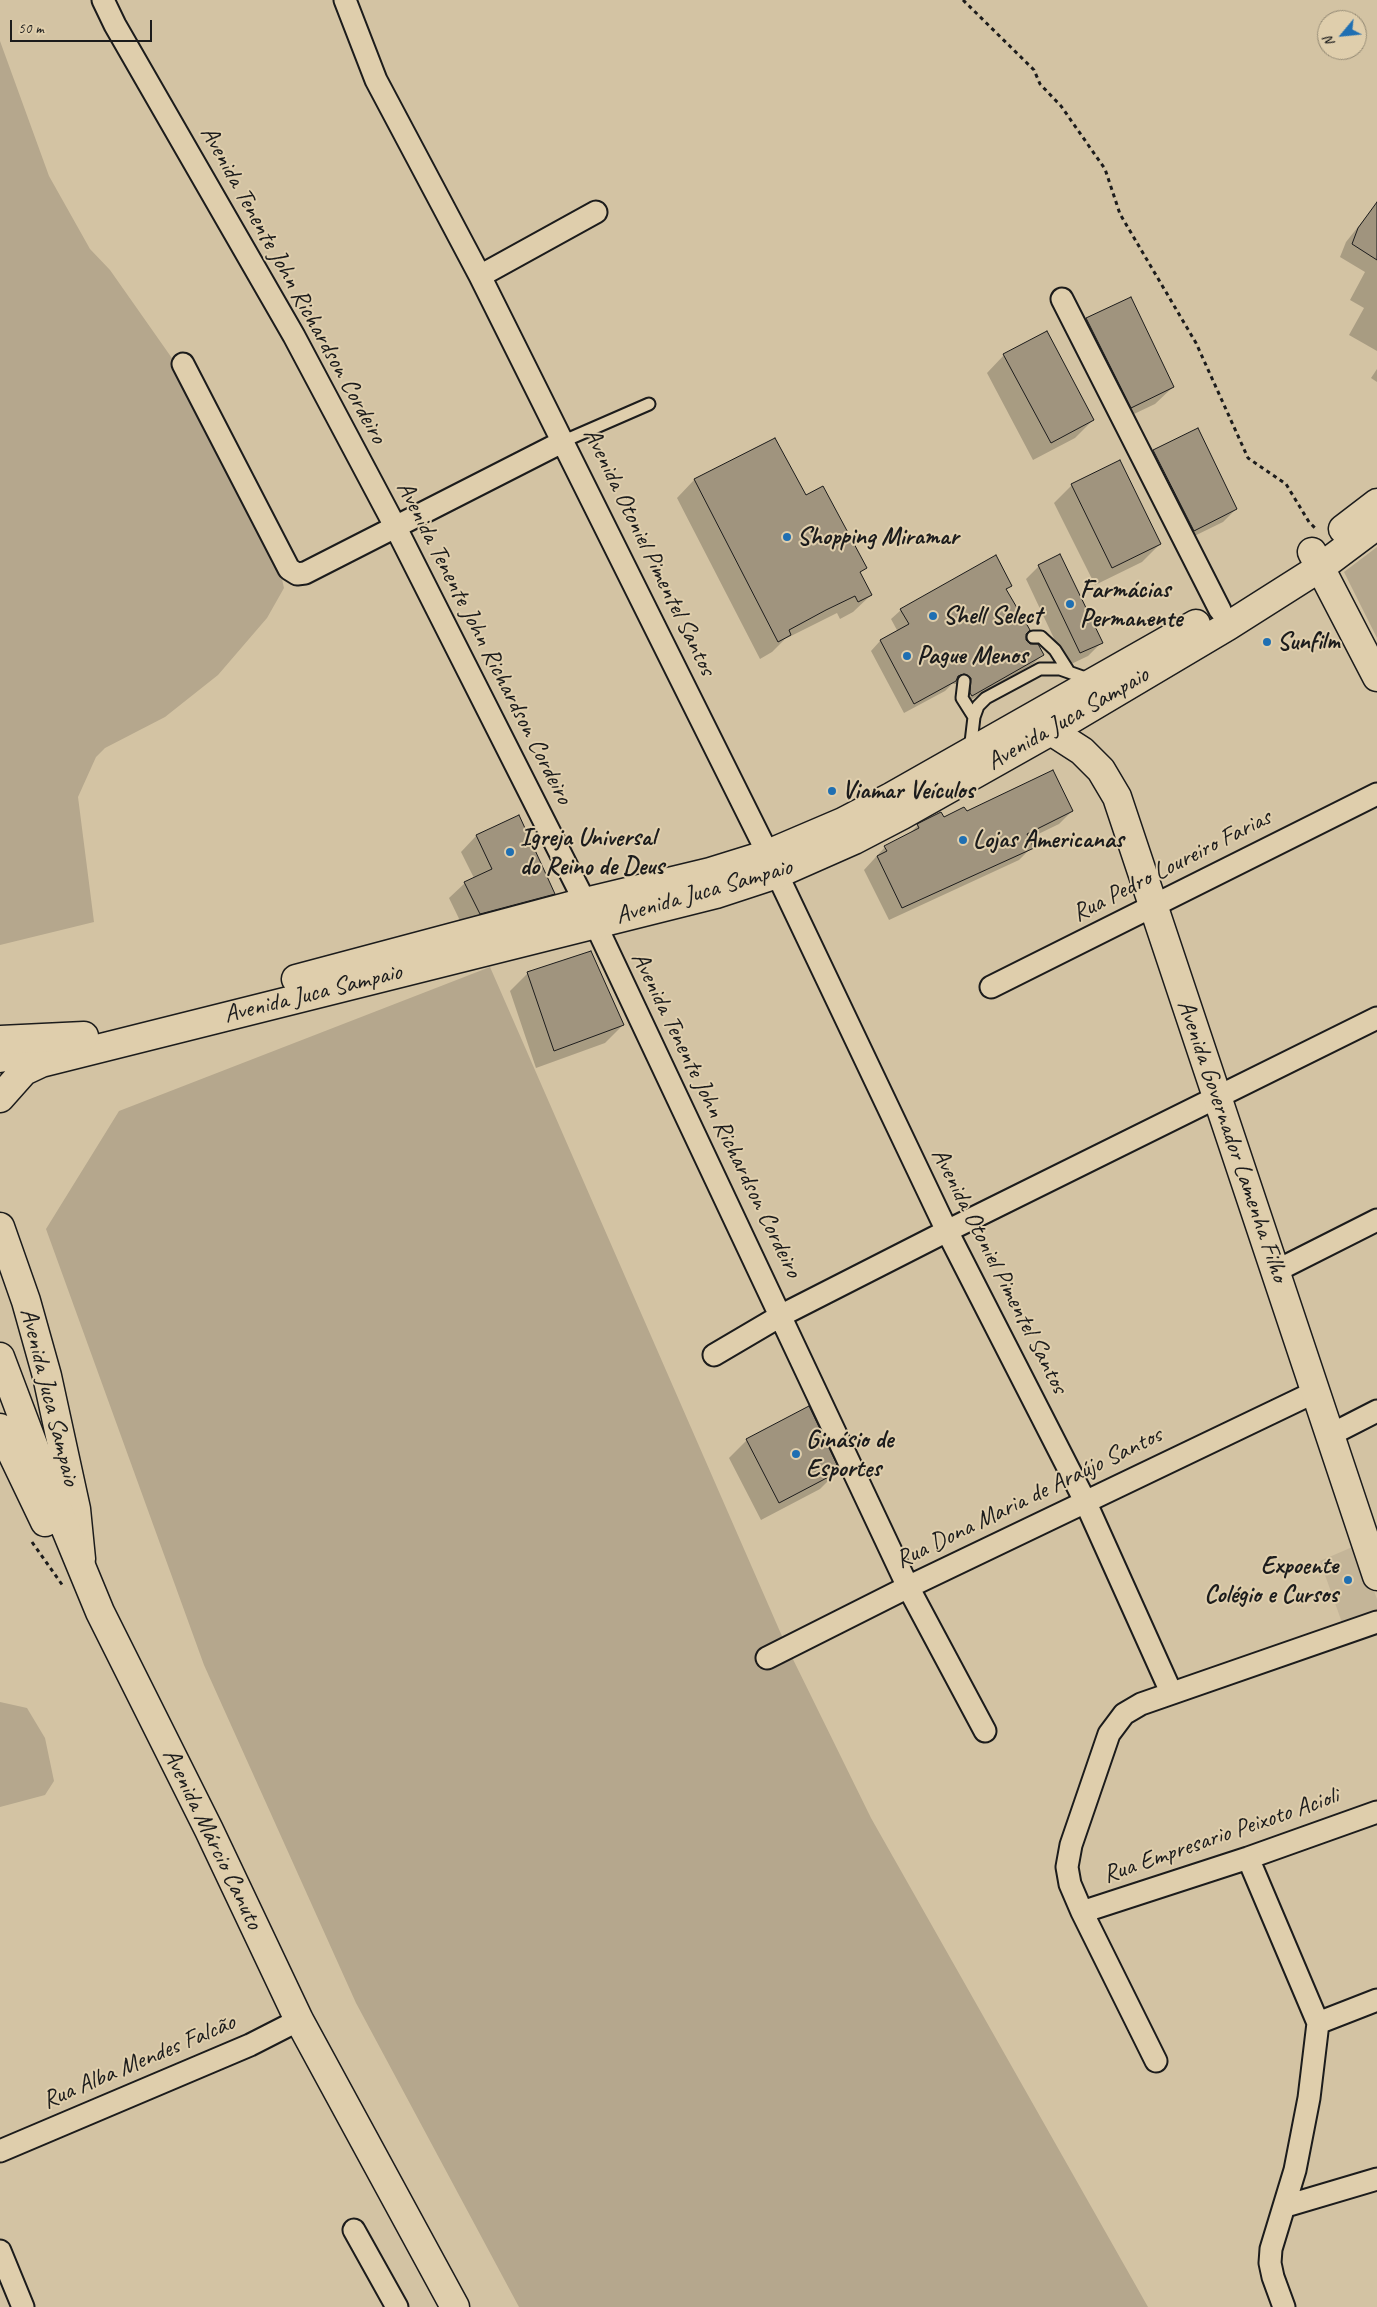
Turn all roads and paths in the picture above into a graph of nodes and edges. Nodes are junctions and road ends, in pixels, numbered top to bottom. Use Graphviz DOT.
graph roads {
  1 [pos="103,0"];
  2 [pos="345,0"];
  3 [pos="963,0"];
  4 [pos="596,212"];
  5 [pos="480,276"];
  6 [pos="1062,299"];
  7 [pos="183,364"];
  8 [pos="649,404"];
  9 [pos="564,441"];
  10 [pos="1377,503"];
  11 [pos="1377,525"];
  12 [pos="395,526"];
  13 [pos="1320,553"];
  14 [pos="1220,610"];
  15 [pos="1033,637"];
  16 [pos="1081,677"];
  17 [pos="1377,677"];
  18 [pos="964,682"];
  19 [pos="974,717"];
  20 [pos="1051,731"];
  21 [pos="970,751"];
  22 [pos="1377,794"];
  23 [pos="773,864"];
  24 [pos="1154,905"];
  25 [pos="589,913"];
  26 [pos="991,986"];
  27 [pos="1377,1018"];
  28 [pos="7,1050"];
  29 [pos="1216,1096"];
  30 [pos="0,1098"];
  31 [pos="1377,1220"];
  32 [pos="0,1227"];
  33 [pos="947,1231"];
  34 [pos="1276,1271"];
  35 [pos="782,1316"];
  36 [pos="714,1355"];
  37 [pos="0,1357"];
  38 [pos="1317,1391"];
  39 [pos="1377,1411"];
  40 [pos="0,1428"];
  41 [pos="1330,1435"];
  42 [pos="1085,1502"];
  43 [pos="82,1570"];
  44 [pos="1377,1576"];
  45 [pos="908,1587"];
  46 [pos="100,1612"];
  47 [pos="1377,1622"];
  48 [pos="767,1658"];
  49 [pos="1171,1692"];
  50 [pos="985,1730"];
  51 [pos="1377,1812"];
  52 [pos="1248,1858"];
  53 [pos="1082,1912"];
  54 [pos="1377,2000"];
  55 [pos="299,2020"];
  56 [pos="1318,2023"];
  57 [pos="1156,2060"];
  58 [pos="0,2151"];
  59 [pos="1377,2179"];
  60 [pos="1286,2206"];
  61 [pos="354,2230"];
  62 [pos="0,2251"];
  63 [pos="23,2307"];
  64 [pos="397,2307"];
  65 [pos="455,2307"];
  66 [pos="1284,2307"];
  1 -- 12 [label="street, Avenida Tenente John Richardson Cordeiro"];
  2 -- 5 [label="street, Avenida Otoniel Pimentel Santos"];
  3 -- 13 [label="path"];
  4 -- 5 [label="street"];
  5 -- 9 [label="street, Avenida Otoniel Pimentel Santos"];
  6 -- 14 [label="street"];
  7 -- 12 [label="street"];
  8 -- 9 [label="lane"];
  9 -- 12 [label="street"];
  9 -- 23 [label="street, Avenida Otoniel Pimentel Santos"];
  10 -- 13 [label="main road, Avenida Juca Sampaio"];
  11 -- 13 [label="main road, Avenida Juca Sampaio"];
  12 -- 25 [label="street, Avenida Tenente John Richardson Cordeiro"];
  13 -- 14 [label="main road, Avenida Juca Sampaio"];
  13 -- 17 [label="main road"];
  13 -- 20 [label="main road, Avenida Juca Sampaio"];
  14 -- 16 [label="main road, Avenida Juca Sampaio"];
  15 -- 16 [label="lane"];
  16 -- 19 [label="lane"];
  16 -- 21 [label="main road, Avenida Juca Sampaio"];
  18 -- 19 [label="lane"];
  19 -- 21 [label="lane"];
  20 -- 23 [label="main road, Avenida Juca Sampaio"];
  20 -- 24 [label="main road, Avenida Governador Lamenha Filho"];
  21 -- 23 [label="main road, Avenida Juca Sampaio"];
  22 -- 24 [label="street, Rua Pedro Loureiro Farias"];
  23 -- 25 [label="main road, Avenida Juca Sampaio"];
  23 -- 33 [label="street, Avenida Otoniel Pimentel Santos"];
  24 -- 26 [label="street, Rua Pedro Loureiro Farias"];
  24 -- 29 [label="main road, Avenida Governador Lamenha Filho"];
  25 -- 28 [label="main road, Avenida Juca Sampaio"];
  25 -- 30 [label="main road, Avenida Juca Sampaio"];
  25 -- 35 [label="street, Avenida Tenente John Richardson Cordeiro"];
  27 -- 29 [label="street"];
  29 -- 33 [label="street"];
  29 -- 34 [label="main road, Avenida Governador Lamenha Filho"];
  31 -- 34 [label="street"];
  32 -- 43 [label="main road, Avenida Juca Sampaio"];
  33 -- 35 [label="street"];
  33 -- 42 [label="street, Avenida Otoniel Pimentel Santos"];
  34 -- 38 [label="main road, Avenida Governador Lamenha Filho"];
  35 -- 36 [label="street"];
  35 -- 45 [label="street, Avenida Tenente John Richardson Cordeiro"];
  37 -- 43 [label="main road, Avenida Márcio Canuto"];
  38 -- 41 [label="main road, Avenida Governador Lamenha Filho"];
  38 -- 42 [label="street, Rua Dona Maria de Araújo Santos"];
  39 -- 41 [label="street"];
  40 -- 46 [label="main road"];
  41 -- 44 [label="main road, Avenida Governador Lamenha Filho"];
  42 -- 45 [label="street, Rua Dona Maria de Araújo Santos"];
  42 -- 49 [label="street, Avenida Otoniel Pimentel Santos"];
  43 -- 46 [label="main road, Avenida Márcio Canuto"];
  45 -- 48 [label="street, Rua Dona Maria de Araújo Santos"];
  45 -- 50 [label="street, Avenida Tenente John Richardson Cordeiro"];
  46 -- 55 [label="main road, Avenida Márcio Canuto"];
  47 -- 49 [label="street"];
  49 -- 53 [label="street"];
  51 -- 52 [label="street, Rua Empresario Peixoto Acioli"];
  52 -- 53 [label="street, Rua Empresario Peixoto Acioli"];
  52 -- 56 [label="street"];
  53 -- 57 [label="street"];
  54 -- 56 [label="street"];
  55 -- 58 [label="street, Rua Alba Mendes Falcão"];
  55 -- 65 [label="main road, Avenida Márcio Canuto"];
  56 -- 60 [label="street"];
  59 -- 60 [label="street"];
  60 -- 66 [label="street"];
  61 -- 64 [label="street"];
  62 -- 63 [label="street"];
}
